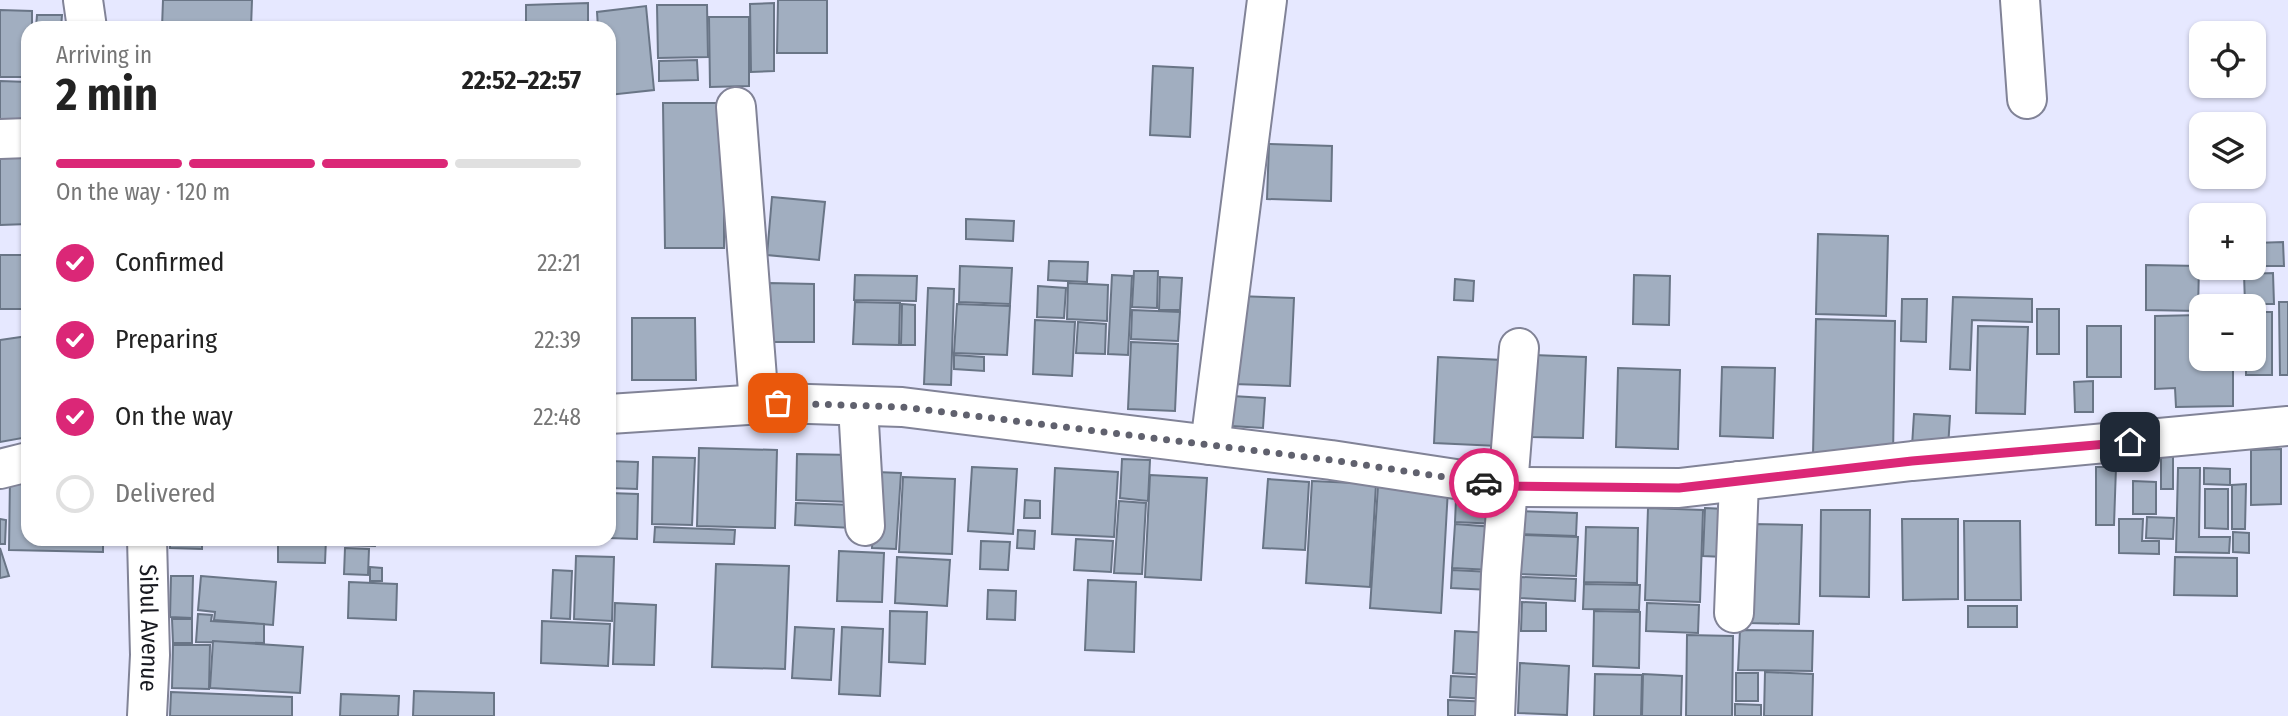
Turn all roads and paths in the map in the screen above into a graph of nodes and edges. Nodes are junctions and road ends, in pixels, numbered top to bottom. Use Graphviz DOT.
graph roads {
  1 [pos="83,0"];
  2 [pos="2020,0"];
  3 [pos="1266,12"];
  4 [pos="86,21"];
  5 [pos="2027,99"];
  6 [pos="736,107"];
  7 [pos="21,138"];
  8 [pos="0,139"];
  9 [pos="1519,348"];
  10 [pos="759,404"];
  11 [pos="858,406"];
  12 [pos="616,414"];
  13 [pos="2288,426"];
  14 [pos="1210,445"];
  15 [pos="21,464"];
  16 [pos="0,469"];
  17 [pos="1739,481"];
  18 [pos="1508,486"];
  19 [pos="865,526"];
  20 [pos="147,546"];
  21 [pos="1734,613"];
  22 [pos="147,716"];
  23 [pos="1495,716"];
  1 -- 4 [label="street"];
  2 -- 5 [label="street"];
  3 -- 14 [label="street"];
  6 -- 10 [label="street"];
  7 -- 8 [label="street"];
  9 -- 18 [label="street"];
  10 -- 11 [label="street"];
  10 -- 12 [label="street"];
  11 -- 14 [label="street"];
  11 -- 19 [label="street"];
  13 -- 17 [label="street"];
  14 -- 18 [label="street"];
  15 -- 16 [label="street"];
  17 -- 18 [label="street"];
  17 -- 21 [label="street"];
  18 -- 23 [label="street"];
  20 -- 22 [label="street, Sibul Avenue"];
}
